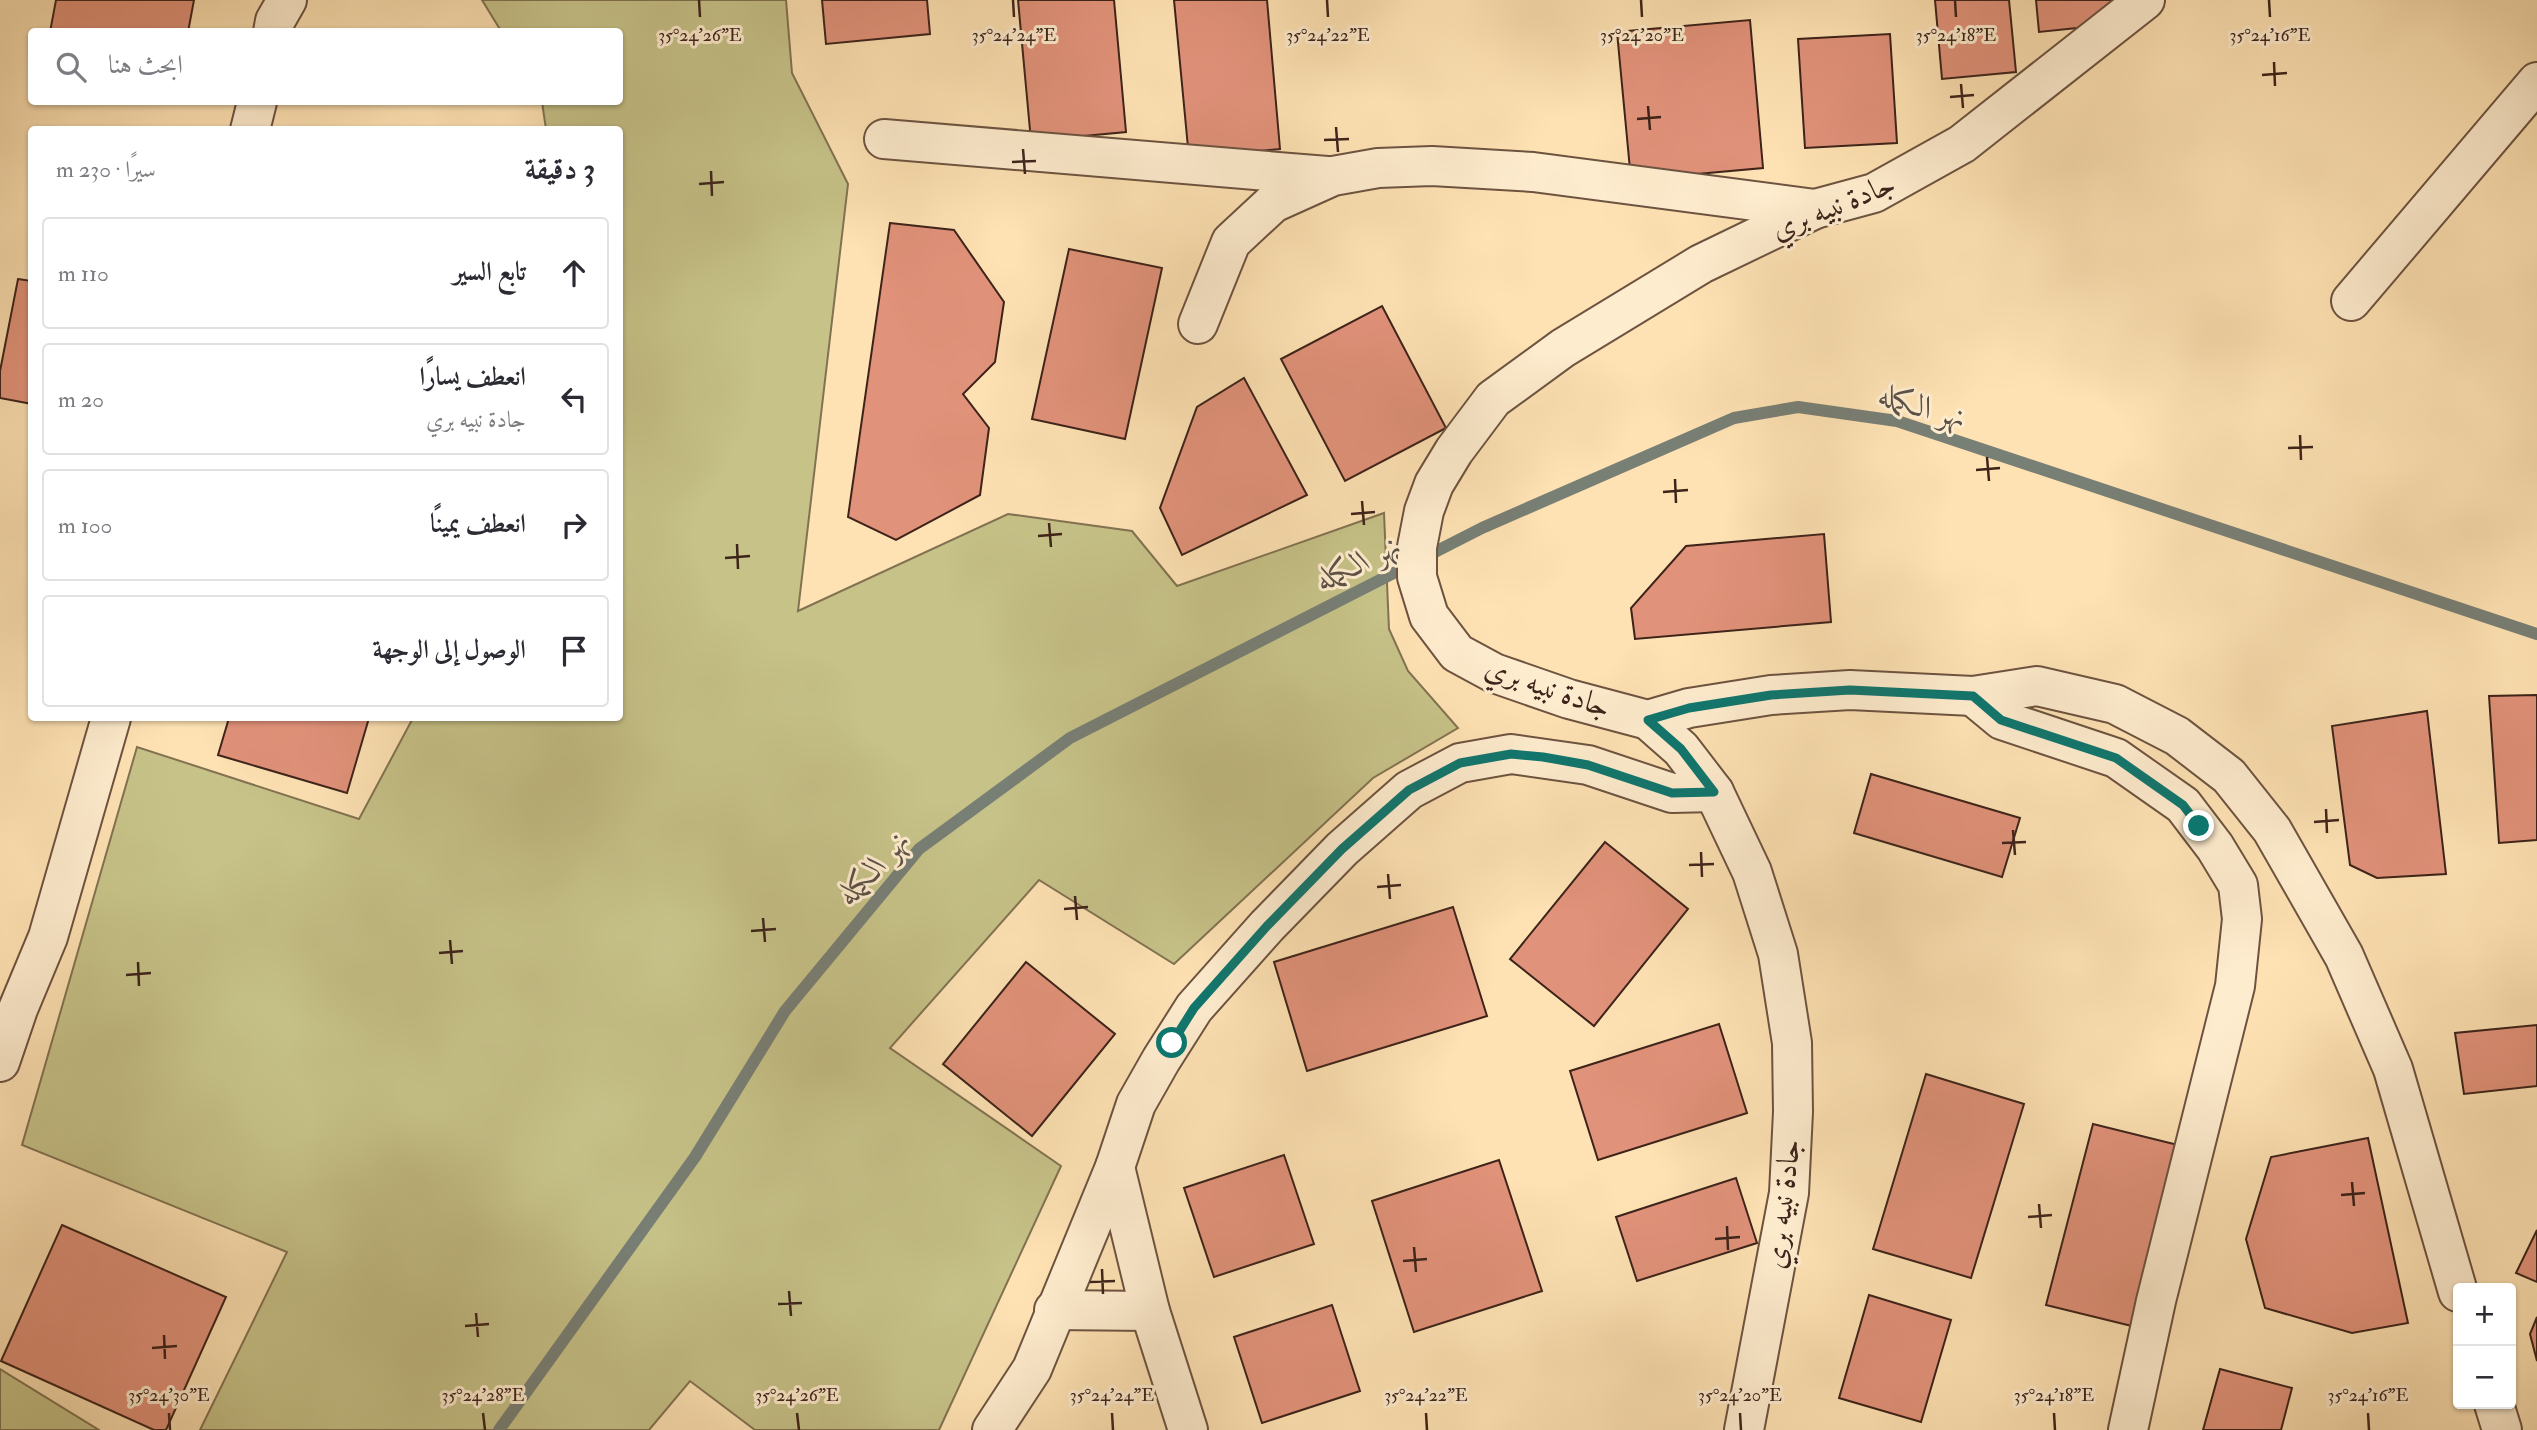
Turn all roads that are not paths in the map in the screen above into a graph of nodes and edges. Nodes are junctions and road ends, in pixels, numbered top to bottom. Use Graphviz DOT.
graph roads {
  1 [pos="287,0"];
  2 [pos="2145,0"];
  3 [pos="273,28"];
  4 [pos="2537,82"];
  5 [pos="256,105"];
  6 [pos="251,126"];
  7 [pos="884,139"];
  8 [pos="1333,176"];
  9 [pos="1815,209"];
  10 [pos="2351,301"];
  11 [pos="1198,324"];
  12 [pos="1973,696"];
  13 [pos="1648,720"];
  14 [pos="110,721"];
  15 [pos="1714,792"];
  16 [pos="9,1012"];
  17 [pos="0,1062"];
  18 [pos="1115,1167"];
  19 [pos="2455,1283"];
  20 [pos="1054,1310"];
  21 [pos="1150,1311"];
  22 [pos="2496,1409"];
  23 [pos="992,1430"];
  24 [pos="1188,1430"];
  25 [pos="1744,1430"];
  26 [pos="2128,1430"];
  27 [pos="2502,1430"];
  1 -- 3 [label="street"];
  2 -- 9 [label="street, جادة نبيه بري"];
  4 -- 10 [label="street"];
  5 -- 6 [label="street"];
  7 -- 8 [label="street"];
  8 -- 9 [label="street"];
  8 -- 11 [label="street"];
  9 -- 13 [label="street, جادة نبيه بري"];
  12 -- 13 [label="street"];
  12 -- 19 [label="street"];
  12 -- 26 [label="street"];
  13 -- 15 [label="street, جادة نبيه بري"];
  14 -- 16 [label="street"];
  15 -- 18 [label="street"];
  15 -- 25 [label="street, جادة نبيه بري"];
  16 -- 17 [label="street"];
  18 -- 20 [label="street"];
  18 -- 21 [label="street"];
  20 -- 21 [label="street"];
  20 -- 23 [label="street"];
  21 -- 24 [label="street"];
  22 -- 27 [label="street"];
}
